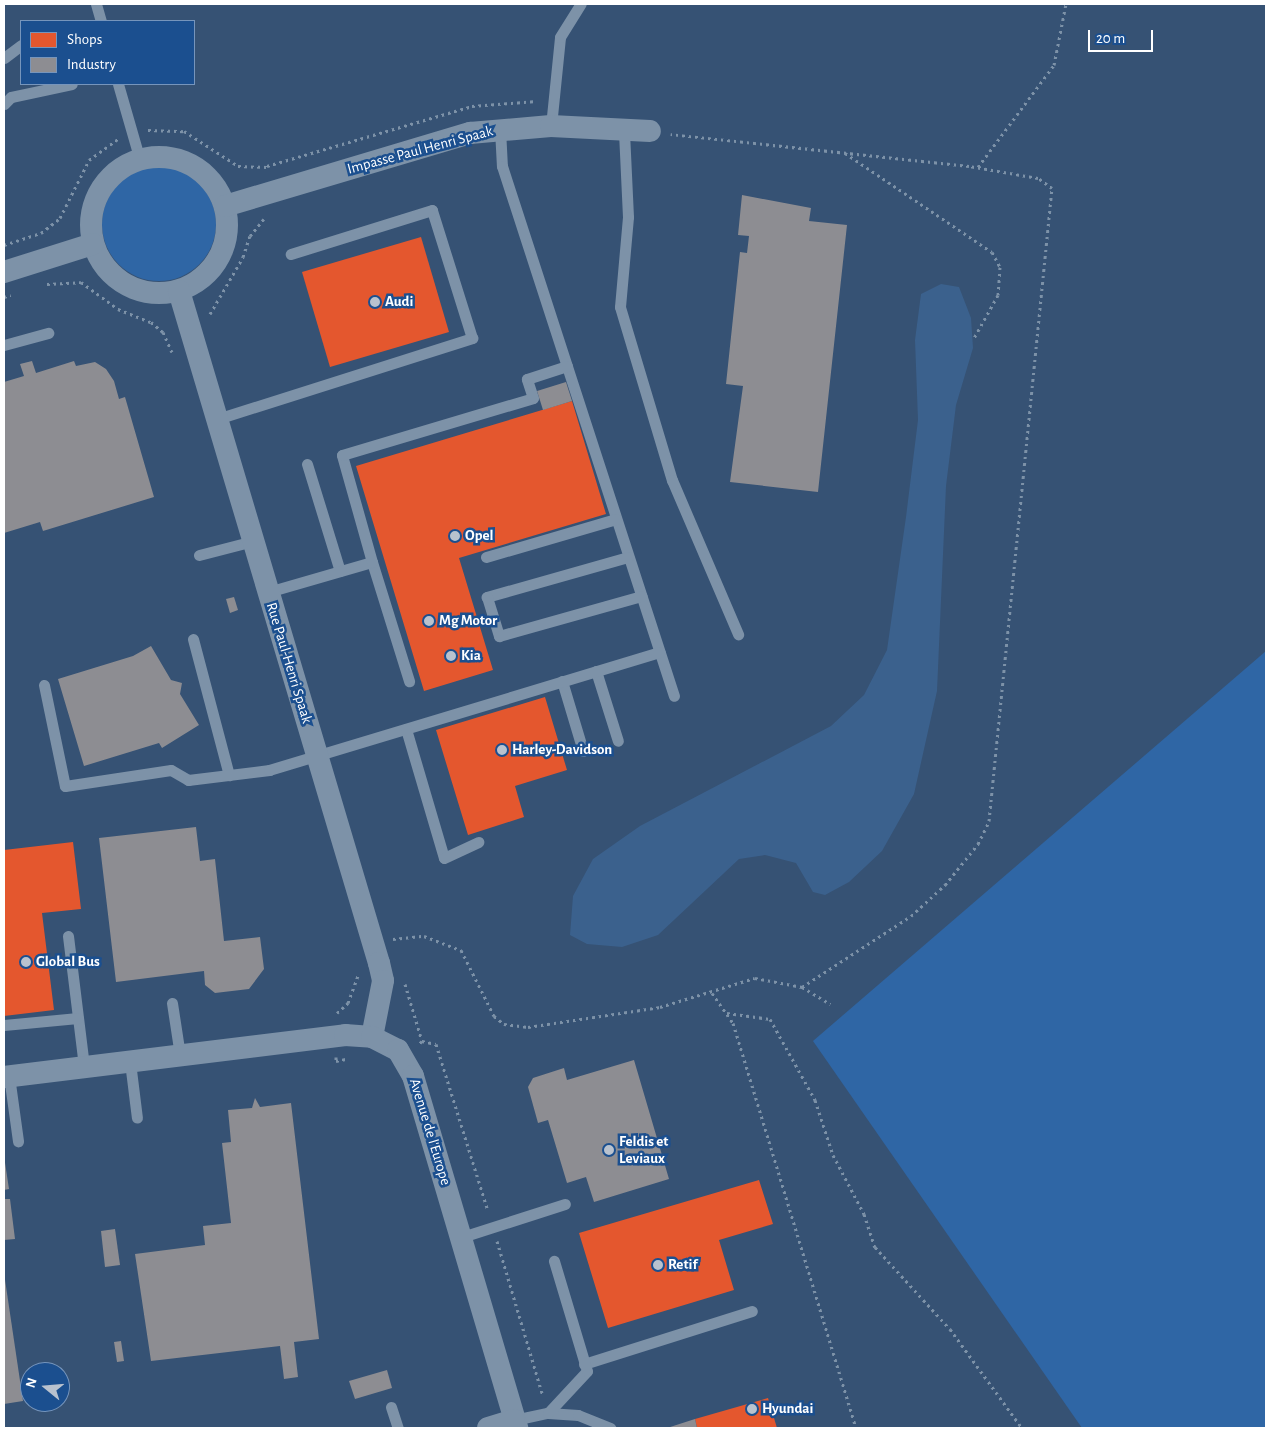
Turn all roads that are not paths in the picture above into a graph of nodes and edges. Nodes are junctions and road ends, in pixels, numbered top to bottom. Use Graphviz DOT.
graph roads {
  1 [pos="96,4"];
  2 [pos="581,4"];
  3 [pos="101,20"];
  4 [pos="20,46"];
  5 [pos="4,58"];
  6 [pos="67,85"];
  7 [pos="118,85"];
  8 [pos="4,104"];
  9 [pos="551,126"];
  10 [pos="500,129"];
  11 [pos="650,131"];
  12 [pos="624,132"];
  13 [pos="140,160"];
  14 [pos="225,206"];
  15 [pos="93,244"];
  16 [pos="290,254"];
  17 [pos="4,272"];
  18 [pos="179,291"];
  19 [pos="48,333"];
  20 [pos="4,346"];
  21 [pos="567,366"];
  22 [pos="217,419"];
  23 [pos="308,464"];
  24 [pos="616,519"];
  25 [pos="253,541"];
  26 [pos="200,554"];
  27 [pos="486,557"];
  28 [pos="628,557"];
  29 [pos="372,562"];
  30 [pos="340,572"];
  31 [pos="268,592"];
  32 [pos="641,596"];
  33 [pos="738,634"];
  34 [pos="193,639"];
  35 [pos="660,652"];
  36 [pos="596,671"];
  37 [pos="409,681"];
  38 [pos="562,681"];
  39 [pos="44,685"];
  40 [pos="674,696"];
  41 [pos="406,729"];
  42 [pos="618,741"];
  43 [pos="584,751"];
  44 [pos="317,755"];
  45 [pos="229,775"];
  46 [pos="479,842"];
  47 [pos="68,936"];
  48 [pos="172,1002"];
  49 [pos="78,1018"];
  50 [pos="4,1025"];
  51 [pos="372,1037"];
  52 [pos="180,1055"];
  53 [pos="130,1062"];
  54 [pos="84,1067"];
  55 [pos="6,1077"];
  56 [pos="137,1118"];
  57 [pos="18,1141"];
  58 [pos="565,1204"];
  59 [pos="462,1237"];
  60 [pos="554,1262"];
  61 [pos="752,1311"];
  62 [pos="584,1364"];
  63 [pos="392,1407"];
  64 [pos="548,1413"];
  65 [pos="515,1424"];
  66 [pos="398,1428"];
  67 [pos="488,1428"];
  68 [pos="610,1428"];
  1 -- 3 [label="lane"];
  2 -- 9 [label="lane"];
  4 -- 5 [label="lane"];
  6 -- 8 [label="lane"];
  7 -- 13 [label="lane"];
  9 -- 10 [label="street, Impasse Paul Henri Spaak"];
  9 -- 12 [label="street, Impasse Paul Henri Spaak"];
  10 -- 14 [label="street, Impasse Paul Henri Spaak"];
  10 -- 21 [label="lane"];
  11 -- 12 [label="street, Impasse Paul Henri Spaak"];
  12 -- 33 [label="lane"];
  13 -- 14 [label="street"];
  13 -- 15 [label="street"];
  14 -- 18 [label="street"];
  15 -- 17 [label="street"];
  15 -- 18 [label="street"];
  16 -- 22 [label="lane"];
  18 -- 22 [label="street, Rue Paul-Henri Spaak"];
  19 -- 20 [label="lane"];
  21 -- 24 [label="lane"];
  21 -- 29 [label="lane"];
  22 -- 25 [label="street, Rue Paul-Henri Spaak"];
  23 -- 30 [label="lane"];
  24 -- 27 [label="lane"];
  24 -- 28 [label="lane"];
  25 -- 26 [label="lane"];
  25 -- 31 [label="street, Rue Paul-Henri Spaak"];
  28 -- 32 [label="lane"];
  28 -- 32 [label="lane"];
  29 -- 30 [label="lane"];
  29 -- 37 [label="lane"];
  30 -- 31 [label="lane"];
  31 -- 44 [label="street, Rue Paul-Henri Spaak"];
  32 -- 35 [label="lane"];
  34 -- 45 [label="lane"];
  35 -- 36 [label="lane"];
  35 -- 40 [label="lane"];
  36 -- 38 [label="lane"];
  36 -- 42 [label="lane"];
  38 -- 41 [label="lane"];
  38 -- 43 [label="lane"];
  39 -- 45 [label="lane"];
  41 -- 44 [label="lane"];
  41 -- 46 [label="lane"];
  44 -- 45 [label="lane"];
  44 -- 51 [label="street, Rue Paul-Henri Spaak"];
  47 -- 49 [label="lane"];
  48 -- 52 [label="lane"];
  49 -- 50 [label="lane"];
  49 -- 54 [label="lane"];
  51 -- 52 [label="street, Avenue de l'Europe"];
  51 -- 59 [label="street, Avenue de l'Europe"];
  52 -- 53 [label="street, Avenue de l'Europe"];
  53 -- 54 [label="street, Avenue de l'Europe"];
  53 -- 56 [label="lane"];
  54 -- 55 [label="street, Avenue de l'Europe"];
  55 -- 57 [label="lane"];
  58 -- 59 [label="lane"];
  59 -- 65 [label="street, Avenue de l'Europe"];
  60 -- 62 [label="lane"];
  61 -- 62 [label="lane"];
  62 -- 64 [label="lane"];
  63 -- 66 [label="lane"];
  64 -- 65 [label="lane"];
  64 -- 68 [label="lane"];
  65 -- 67 [label="street"];
}
